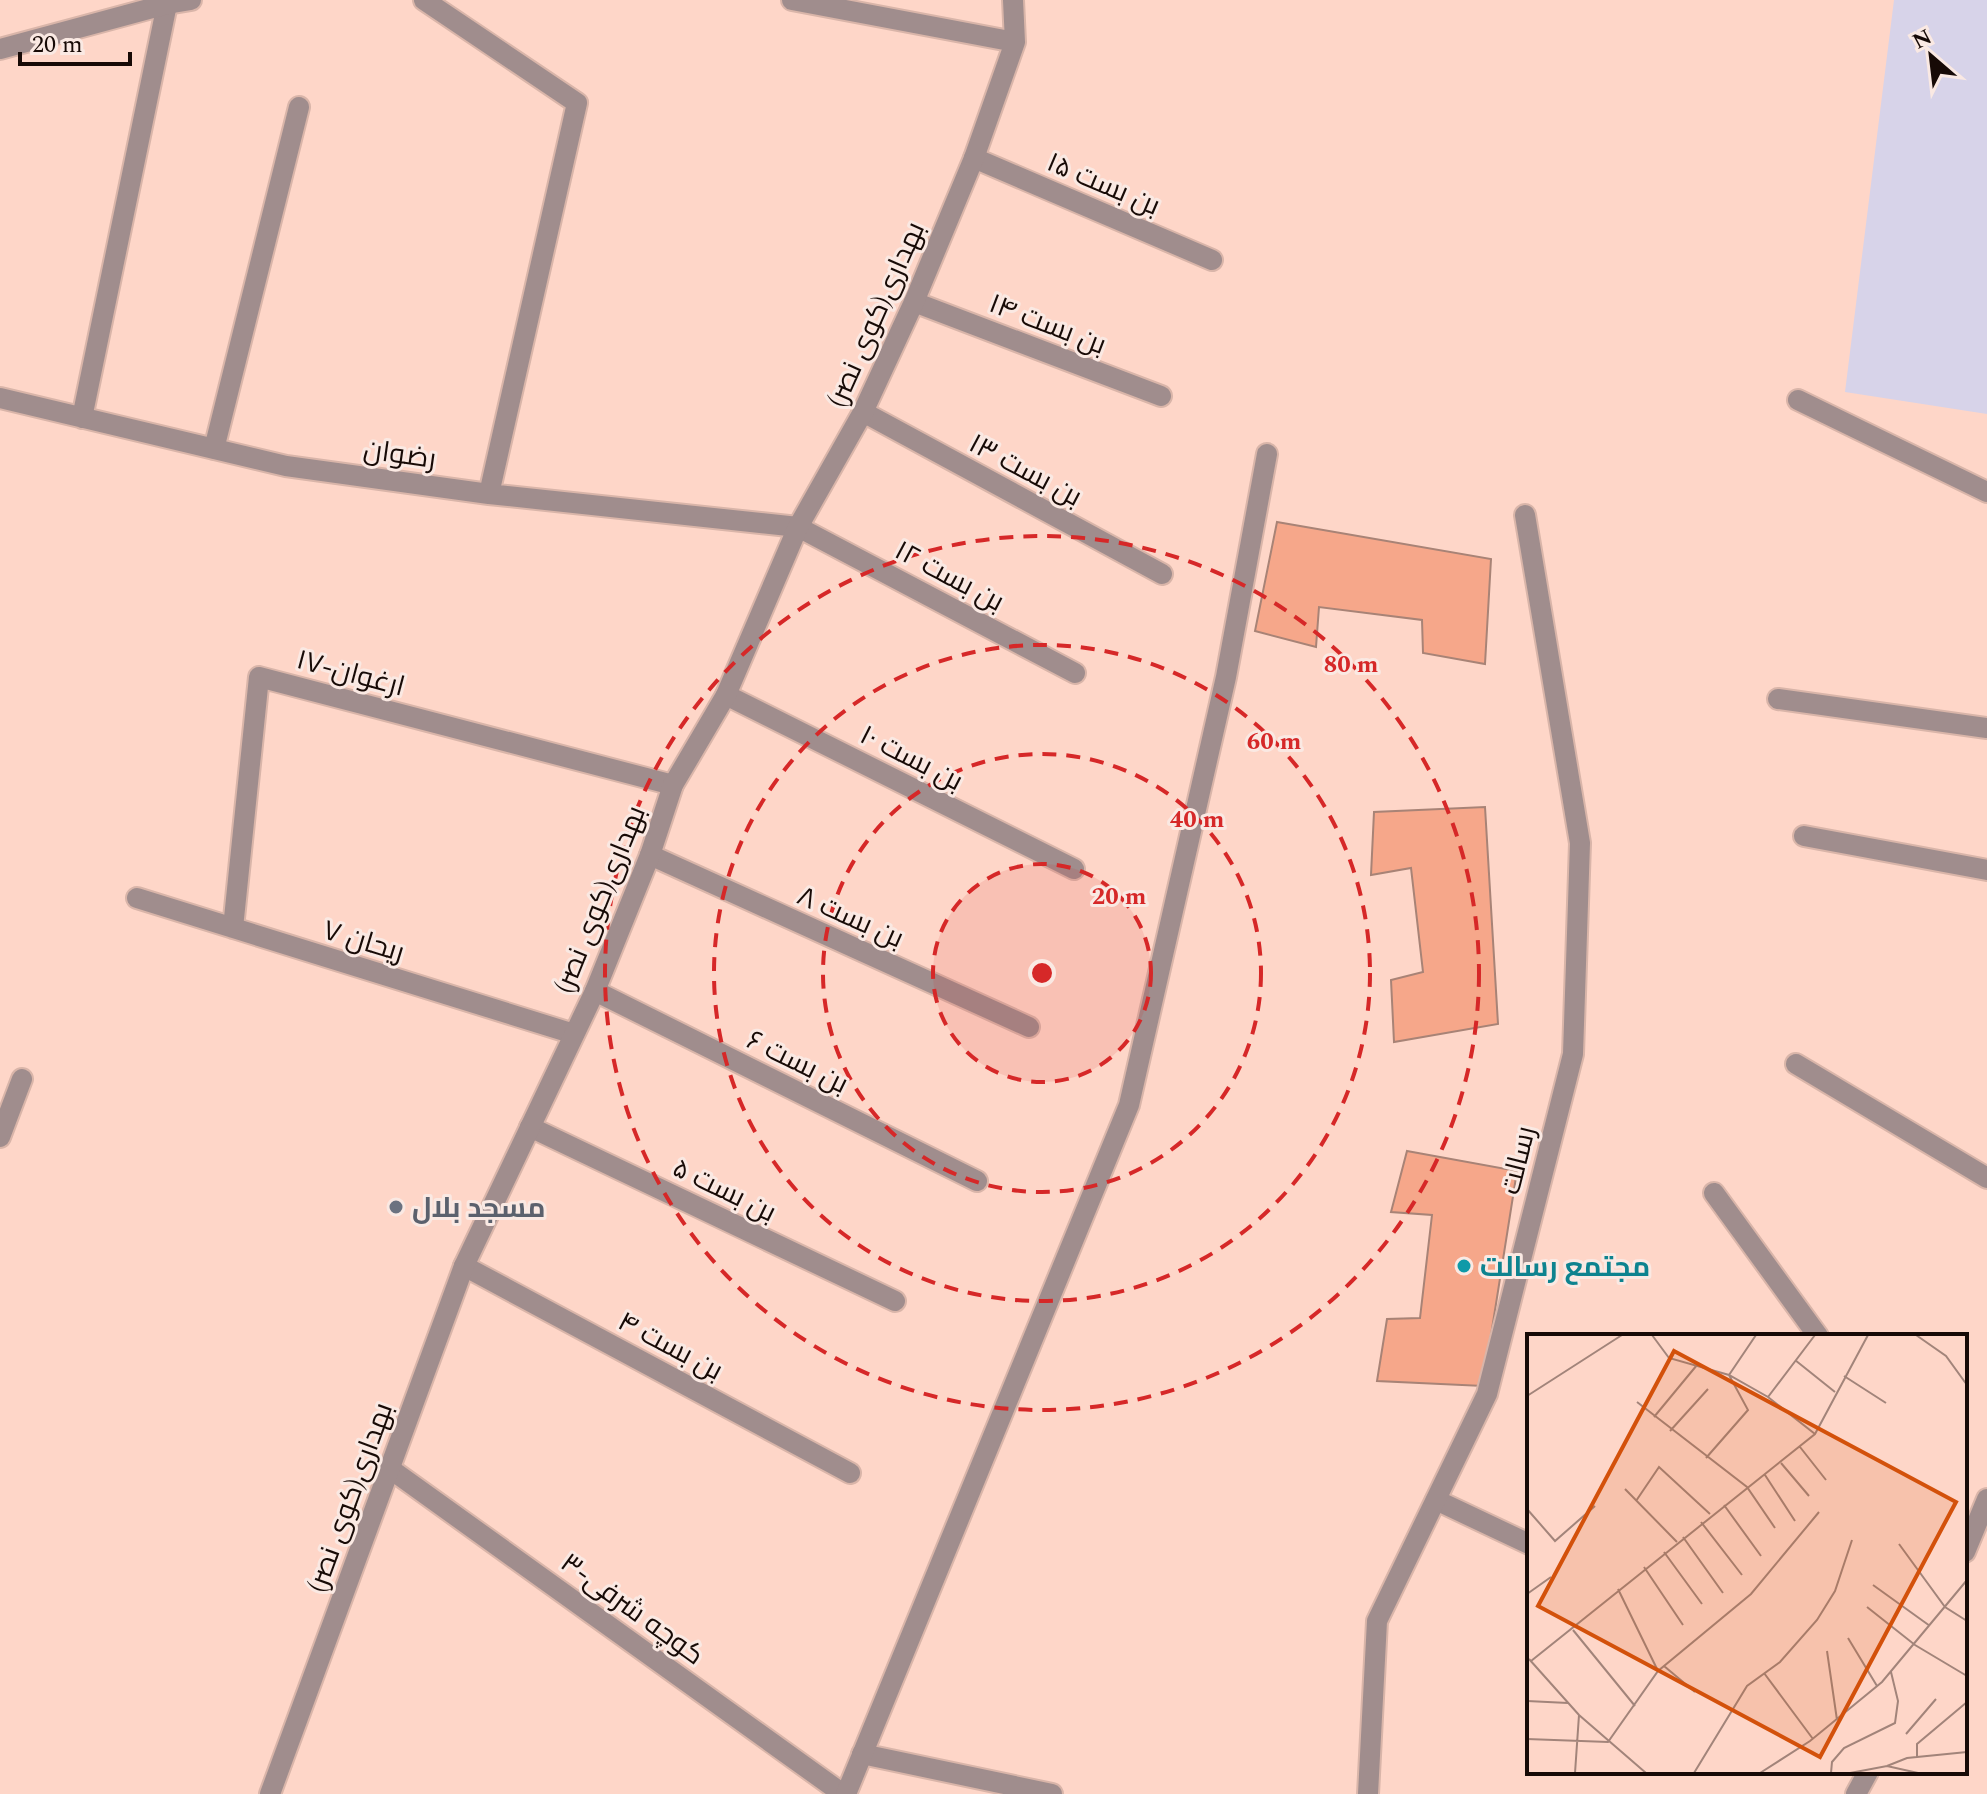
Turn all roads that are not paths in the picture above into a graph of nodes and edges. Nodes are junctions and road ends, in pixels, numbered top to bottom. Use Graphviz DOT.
graph roads {
  1 [pos="191,0"];
  2 [pos="424,0"];
  3 [pos="792,0"];
  4 [pos="1013,0"];
  5 [pos="167,4"];
  6 [pos="1015,42"];
  7 [pos="0,49"];
  8 [pos="299,107"];
  9 [pos="974,158"];
  10 [pos="1212,260"];
  11 [pos="914,302"];
  12 [pos="1161,396"];
  13 [pos="0,398"];
  14 [pos="1798,400"];
  15 [pos="863,412"];
  16 [pos="82,418"];
  17 [pos="214,449"];
  18 [pos="1267,454"];
  19 [pos="1987,492"];
  20 [pos="489,494"];
  21 [pos="1525,515"];
  22 [pos="798,527"];
  23 [pos="1162,574"];
  24 [pos="1075,673"];
  25 [pos="726,695"];
  26 [pos="1778,699"];
  27 [pos="1987,728"];
  28 [pos="673,785"];
  29 [pos="1804,836"];
  30 [pos="650,855"];
  31 [pos="1074,869"];
  32 [pos="1987,870"];
  33 [pos="137,898"];
  34 [pos="233,928"];
  35 [pos="595,991"];
  36 [pos="1029,1027"];
  37 [pos="574,1034"];
  38 [pos="1796,1064"];
  39 [pos="22,1079"];
  40 [pos="530,1127"];
  41 [pos="0,1137"];
  42 [pos="1987,1178"];
  43 [pos="977,1181"];
  44 [pos="1714,1193"];
  45 [pos="464,1266"];
  46 [pos="895,1301"];
  47 [pos="1817,1334"];
  48 [pos="389,1468"];
  49 [pos="850,1473"];
  50 [pos="1987,1499"];
  51 [pos="1436,1500"];
  52 [pos="1527,1543"];
  53 [pos="1967,1543"];
  54 [pos="862,1754"];
  55 [pos="1867,1774"];
  56 [pos="270,1794"];
  57 [pos="845,1794"];
  58 [pos="1052,1794"];
  59 [pos="1368,1794"];
  60 [pos="1856,1794"];
  1 -- 5 [label="street"];
  2 -- 20 [label="street"];
  3 -- 6 [label="street"];
  4 -- 6 [label="street"];
  5 -- 7 [label="street"];
  5 -- 16 [label="street"];
  6 -- 9 [label="street, بهداری(کوی نصر)"];
  8 -- 17 [label="street"];
  9 -- 10 [label="street, بن بست ۱۵"];
  9 -- 11 [label="street, بهداری(کوی نصر)"];
  11 -- 12 [label="street, بن بست ۱۴"];
  11 -- 15 [label="street, بهداری(کوی نصر)"];
  13 -- 16 [label="street, رضوان"];
  14 -- 19 [label="street"];
  15 -- 22 [label="street, بهداری(کوی نصر)"];
  15 -- 23 [label="street, بن بست ۱۳"];
  16 -- 17 [label="street, رضوان"];
  17 -- 20 [label="street, رضوان"];
  18 -- 54 [label="street"];
  20 -- 22 [label="street, رضوان"];
  21 -- 51 [label="street, رسالت"];
  22 -- 24 [label="street, بن بست ۱۲"];
  22 -- 25 [label="street, بهداری(کوی نصر)"];
  25 -- 28 [label="street, بهداری(کوی نصر)"];
  25 -- 31 [label="street, بن بست ۱۰"];
  26 -- 27 [label="street"];
  28 -- 30 [label="street, بهداری(کوی نصر)"];
  28 -- 34 [label="street, ارغوان-۱۷"];
  29 -- 32 [label="street"];
  30 -- 35 [label="street, بهداری(کوی نصر)"];
  30 -- 36 [label="street, بن بست ۸"];
  33 -- 34 [label="street, ریحان ۷"];
  34 -- 37 [label="street, ریحان ۷"];
  35 -- 37 [label="street, بهداری(کوی نصر)"];
  35 -- 43 [label="street, بن بست ۶"];
  37 -- 40 [label="street, بهداری(کوی نصر)"];
  38 -- 42 [label="street"];
  39 -- 41 [label="street"];
  40 -- 45 [label="street, بهداری(کوی نصر)"];
  40 -- 46 [label="street, بن بست ۵"];
  44 -- 47 [label="street"];
  45 -- 48 [label="street, بهداری(کوی نصر)"];
  45 -- 49 [label="street, بن بست ۴"];
  48 -- 56 [label="street, بهداری(کوی نصر)"];
  48 -- 57 [label="street, کوچه شرفی-۳"];
  50 -- 53 [label="street"];
  51 -- 52 [label="street"];
  51 -- 59 [label="street, رسالت"];
  54 -- 57 [label="street"];
  54 -- 58 [label="street"];
  55 -- 60 [label="street"];
}
